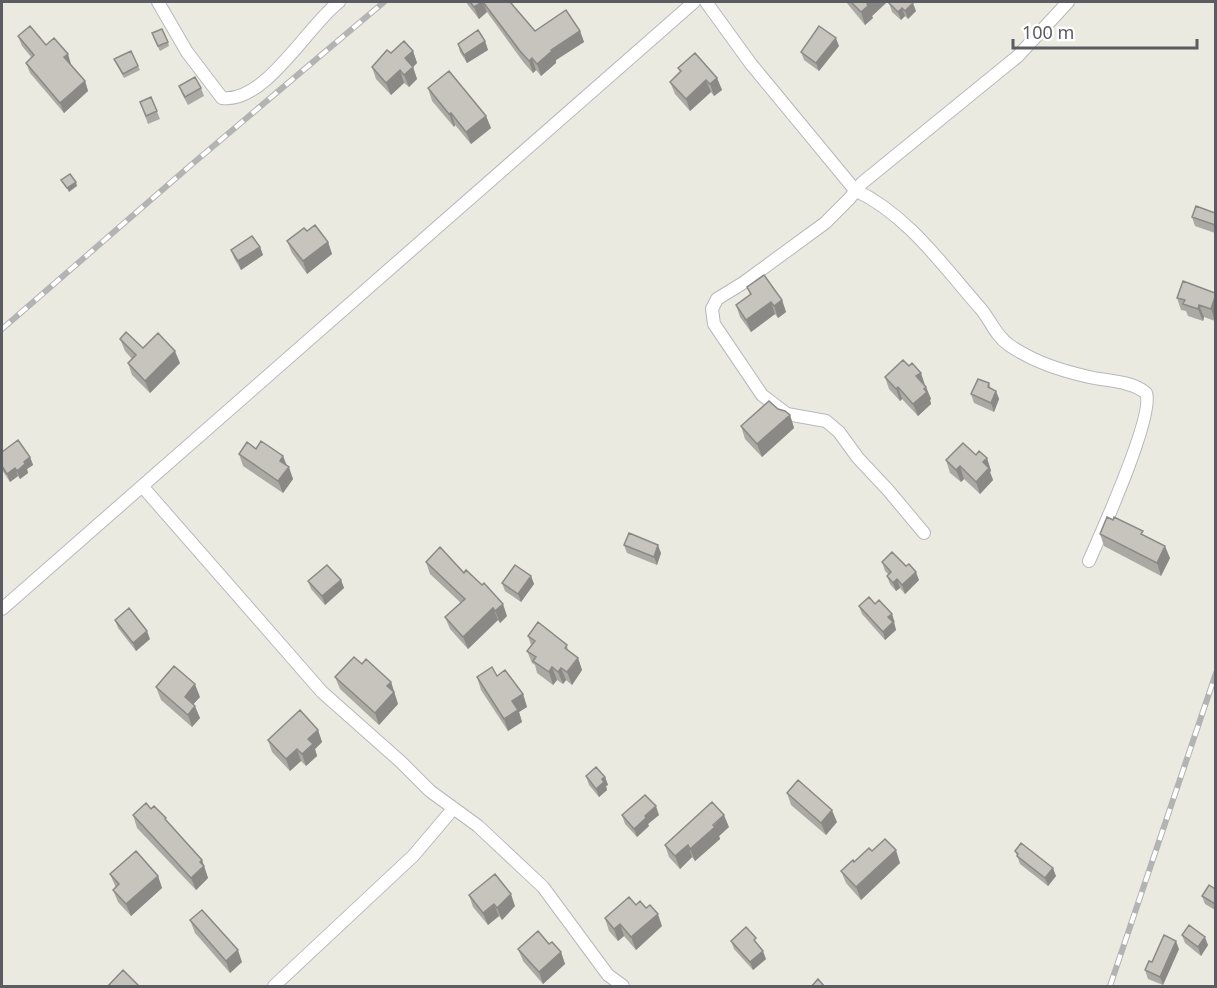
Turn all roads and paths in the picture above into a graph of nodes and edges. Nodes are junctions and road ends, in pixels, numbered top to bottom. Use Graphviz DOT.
graph roads {
  1 [pos="158,2"];
  2 [pos="335,2"];
  3 [pos="694,2"];
  4 [pos="706,2"];
  5 [pos="1068,2"];
  6 [pos="855,190"];
  7 [pos="142,486"];
  8 [pos="924,533"];
  9 [pos="1089,561"];
  10 [pos="2,609"];
  11 [pos="453,809"];
  12 [pos="274,987"];
  13 [pos="622,987"];
  1 -- 2 [label="street"];
  3 -- 7 [label="street"];
  4 -- 6 [label="street"];
  5 -- 6 [label="street"];
  6 -- 8 [label="street"];
  6 -- 9 [label="street"];
  7 -- 10 [label="street"];
  7 -- 11 [label="street"];
  11 -- 12 [label="street"];
  11 -- 13 [label="street"];
}
